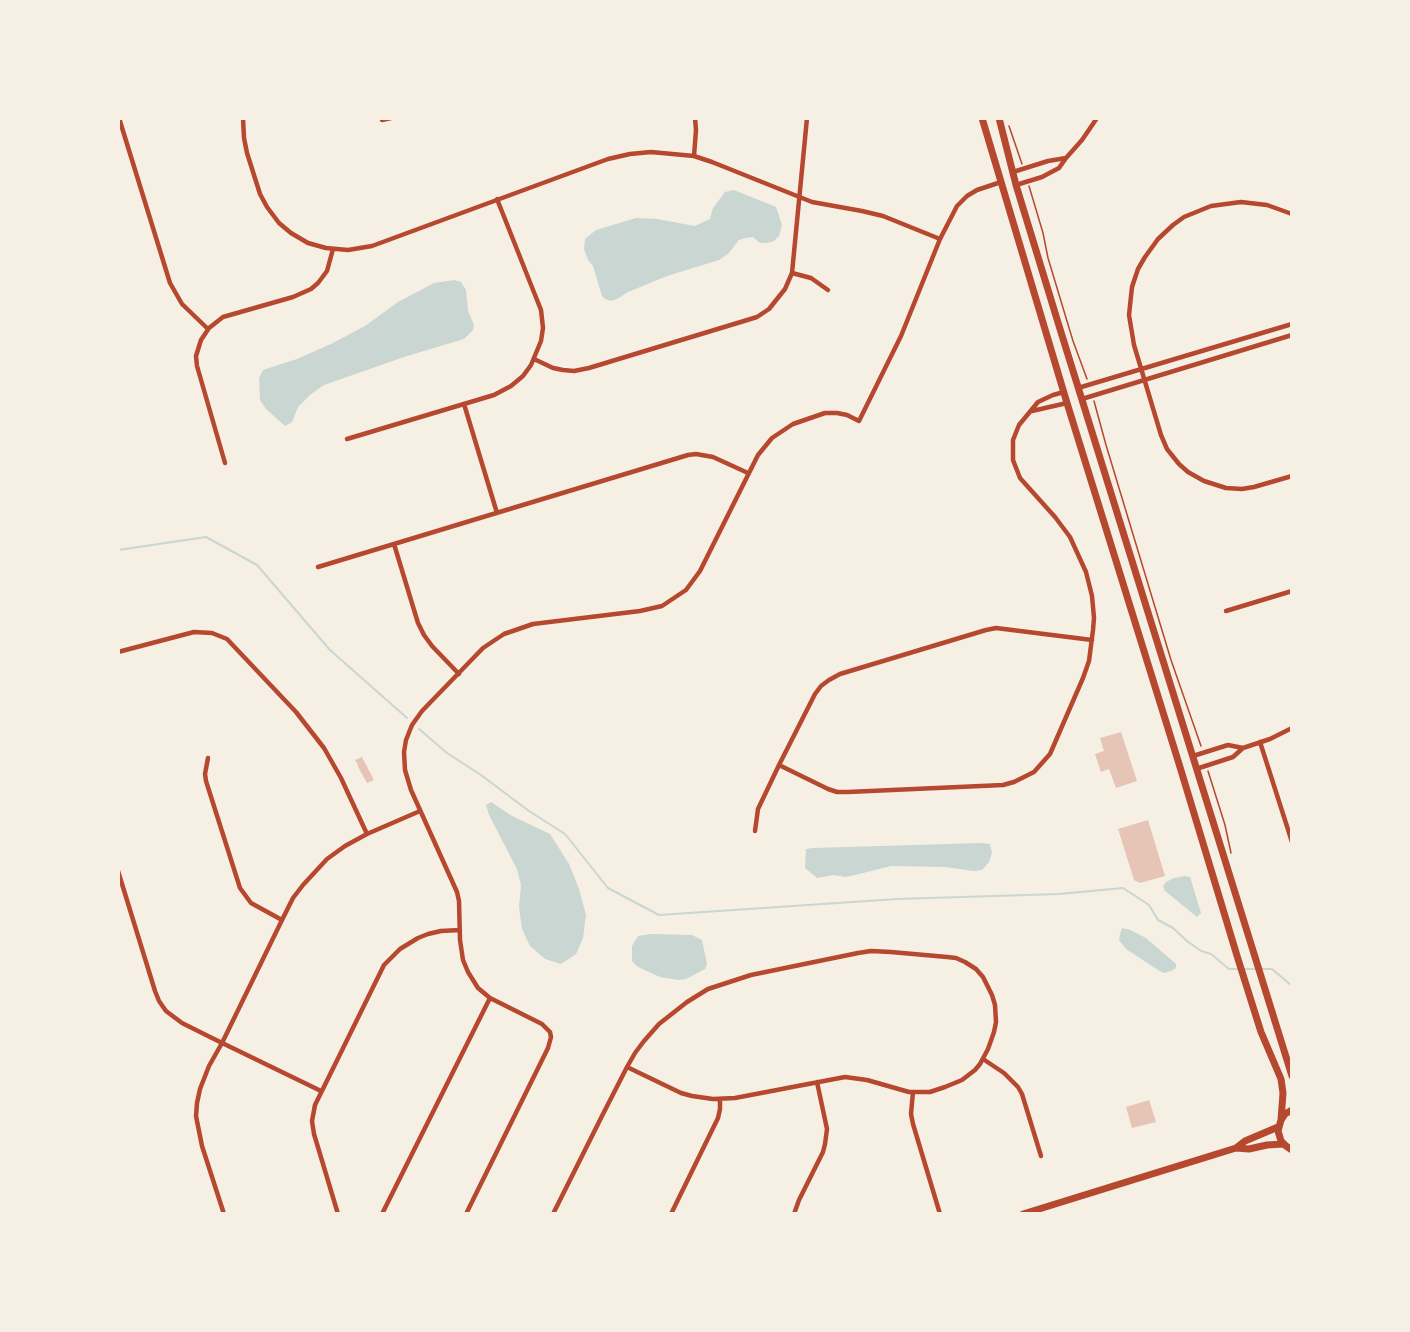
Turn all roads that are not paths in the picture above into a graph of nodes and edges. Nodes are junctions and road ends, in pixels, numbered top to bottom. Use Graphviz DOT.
graph roads {
  1 [pos="120,118"];
  2 [pos="243,118"];
  3 [pos="391,118"];
  4 [pos="695,118"];
  5 [pos="807,118"];
  6 [pos="982,118"];
  7 [pos="999,118"];
  8 [pos="1097,118"];
  9 [pos="382,120"];
  10 [pos="694,156"];
  11 [pos="1066,158"];
  12 [pos="1013,172"];
  13 [pos="1001,182"];
  14 [pos="1016,185"];
  15 [pos="799,198"];
  16 [pos="497,199"];
  17 [pos="1292,214"];
  18 [pos="940,239"];
  19 [pos="333,249"];
  20 [pos="792,273"];
  21 [pos="828,290"];
  22 [pos="1292,324"];
  23 [pos="208,328"];
  24 [pos="1292,335"];
  25 [pos="534,359"];
  26 [pos="1142,375"];
  27 [pos="1078,388"];
  28 [pos="1064,392"];
  29 [pos="1082,399"];
  30 [pos="1067,403"];
  31 [pos="464,404"];
  32 [pos="1032,411"];
  33 [pos="347,439"];
  34 [pos="225,464"];
  35 [pos="748,473"];
  36 [pos="1292,476"];
  37 [pos="497,513"];
  38 [pos="394,544"];
  39 [pos="318,567"];
  40 [pos="1292,591"];
  41 [pos="1226,611"];
  42 [pos="1092,640"];
  43 [pos="118,652"];
  44 [pos="459,674"];
  45 [pos="1292,728"];
  46 [pos="1260,742"];
  47 [pos="1243,748"];
  48 [pos="1193,756"];
  49 [pos="208,758"];
  50 [pos="778,765"];
  51 [pos="1196,769"];
  52 [pos="420,811"];
  53 [pos="755,831"];
  54 [pos="367,834"];
  55 [pos="1292,842"];
  56 [pos="118,871"];
  57 [pos="282,920"];
  58 [pos="460,930"];
  59 [pos="490,998"];
  60 [pos="222,1043"];
  61 [pos="983,1059"];
  62 [pos="627,1066"];
  63 [pos="1292,1076"];
  64 [pos="817,1082"];
  65 [pos="321,1091"];
  66 [pos="913,1092"];
  67 [pos="720,1099"];
  68 [pos="1292,1110"];
  69 [pos="1279,1123"];
  70 [pos="1283,1144"];
  71 [pos="1236,1148"];
  72 [pos="1292,1150"];
  73 [pos="1041,1156"];
  74 [pos="224,1214"];
  75 [pos="338,1214"];
  76 [pos="382,1214"];
  77 [pos="466,1214"];
  78 [pos="553,1214"];
  79 [pos="671,1214"];
  80 [pos="794,1214"];
  81 [pos="940,1214"];
  82 [pos="1023,1214"];
  1 -- 23 [label="street"];
  2 -- 19 [label="street"];
  3 -- 9 [label="street"];
  4 -- 10 [label="street"];
  5 -- 15 [label="street"];
  6 -- 13 [label="main road"];
  7 -- 12 [label="main road"];
  8 -- 11 [label="street"];
  10 -- 15 [label="street"];
  10 -- 16 [label="street"];
  11 -- 12 [label="street"];
  11 -- 14 [label="street"];
  12 -- 14 [label="main road"];
  13 -- 18 [label="street"];
  13 -- 28 [label="main road"];
  14 -- 27 [label="main road"];
  15 -- 18 [label="street"];
  15 -- 20 [label="street"];
  16 -- 19 [label="street"];
  16 -- 25 [label="street"];
  17 -- 26 [label="street"];
  18 -- 35 [label="street"];
  19 -- 23 [label="street"];
  20 -- 21 [label="street"];
  20 -- 25 [label="street"];
  22 -- 26 [label="street"];
  23 -- 34 [label="street"];
  24 -- 26 [label="street"];
  25 -- 31 [label="street"];
  26 -- 27 [label="street"];
  26 -- 29 [label="street"];
  26 -- 36 [label="street"];
  27 -- 29 [label="main road"];
  28 -- 30 [label="main road"];
  28 -- 32 [label="street"];
  29 -- 48 [label="main road"];
  30 -- 32 [label="street"];
  30 -- 69 [label="main road"];
  31 -- 33 [label="street"];
  31 -- 37 [label="street"];
  32 -- 42 [label="street"];
  35 -- 37 [label="street"];
  35 -- 44 [label="street"];
  37 -- 38 [label="street"];
  38 -- 39 [label="street"];
  38 -- 44 [label="street"];
  40 -- 41 [label="street"];
  42 -- 50 [label="street"];
  42 -- 50 [label="street"];
  43 -- 54 [label="street"];
  44 -- 52 [label="street"];
  45 -- 46 [label="street"];
  46 -- 47 [label="street"];
  46 -- 55 [label="street"];
  47 -- 48 [label="street"];
  47 -- 51 [label="street"];
  48 -- 51 [label="main road"];
  49 -- 57 [label="street"];
  50 -- 53 [label="street"];
  51 -- 63 [label="main road"];
  52 -- 54 [label="street"];
  52 -- 58 [label="street"];
  54 -- 57 [label="street"];
  56 -- 60 [label="street"];
  57 -- 60 [label="street"];
  58 -- 59 [label="street"];
  58 -- 65 [label="street"];
  59 -- 76 [label="street"];
  59 -- 77 [label="street"];
  60 -- 65 [label="street"];
  60 -- 74 [label="street"];
  61 -- 62 [label="street"];
  61 -- 66 [label="street"];
  61 -- 73 [label="street"];
  62 -- 67 [label="street"];
  62 -- 78 [label="street"];
  64 -- 66 [label="street"];
  64 -- 67 [label="street"];
  64 -- 80 [label="street"];
  65 -- 75 [label="street"];
  66 -- 81 [label="street"];
  67 -- 79 [label="street"];
  68 -- 69 [label="main road"];
  69 -- 70 [label="main road"];
  69 -- 71 [label="main road"];
  70 -- 71 [label="main road"];
  70 -- 72 [label="main road"];
  71 -- 82 [label="main road"];
}
